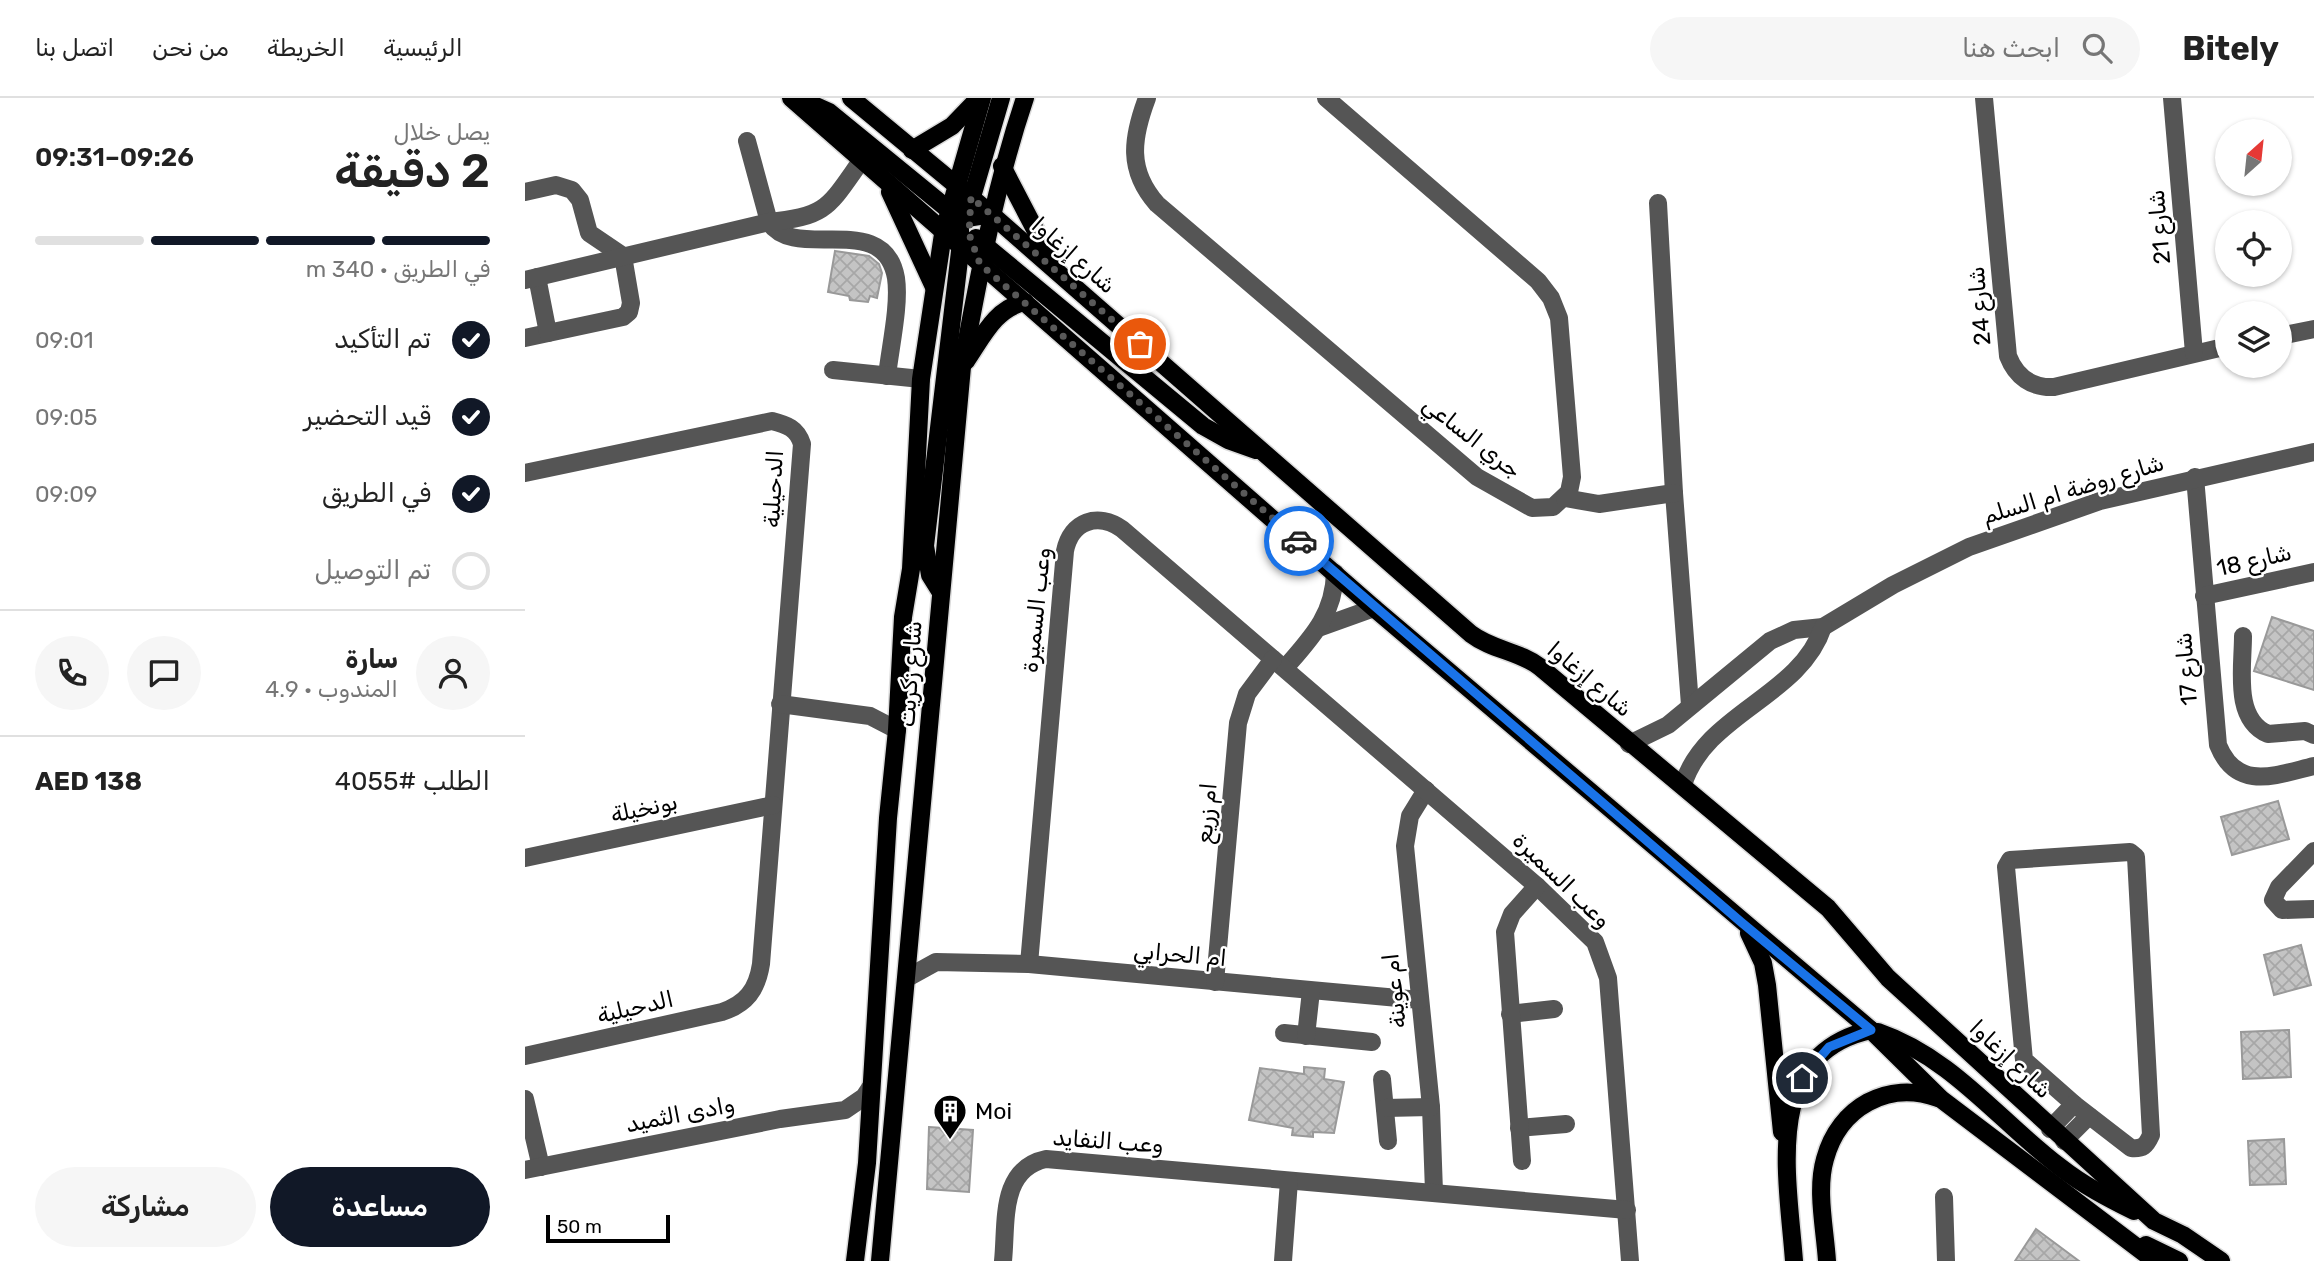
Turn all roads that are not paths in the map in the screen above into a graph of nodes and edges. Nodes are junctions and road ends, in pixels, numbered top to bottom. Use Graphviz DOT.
graph roads {
  1 [pos="791,98"];
  2 [pos="798,98"];
  3 [pos="851,98"];
  4 [pos="980,98"];
  5 [pos="1001,98"];
  6 [pos="1025,98"];
  7 [pos="1147,98"];
  8 [pos="1326,98"];
  9 [pos="1985,98"];
  10 [pos="2172,98"];
  11 [pos="747,141"];
  12 [pos="912,150"];
  13 [pos="861,161"];
  14 [pos="1002,166"];
  15 [pos="885,183"];
  16 [pos="955,186"];
  17 [pos="525,192"];
  18 [pos="971,197"];
  19 [pos="1658,203"];
  20 [pos="991,214"];
  21 [pos="769,222"];
  22 [pos="962,229"];
  23 [pos="623,256"];
  24 [pos="980,264"];
  25 [pos="1058,273"];
  26 [pos="531,278"];
  27 [pos="934,287"];
  28 [pos="1025,302"];
  29 [pos="2314,329"];
  30 [pos="548,333"];
  31 [pos="2292,334"];
  32 [pos="525,338"];
  33 [pos="2215,349"];
  34 [pos="2194,353"];
  35 [pos="962,367"];
  36 [pos="833,370"];
  37 [pos="887,376"];
  38 [pos="921,379"];
  39 [pos="1263,452"];
  40 [pos="2314,452"];
  41 [pos="525,473"];
  42 [pos="2195,477"];
  43 [pos="1674,493"];
  44 [pos="1565,498"];
  45 [pos="2314,572"];
  46 [pos="1335,573"];
  47 [pos="940,591"];
  48 [pos="2204,596"];
  49 [pos="1374,608"];
  50 [pos="1321,627"];
  51 [pos="1823,627"];
  52 [pos="2242,636"];
  53 [pos="1279,663"];
  54 [pos="780,704"];
  55 [pos="1689,705"];
  56 [pos="2245,706"];
  57 [pos="898,708"];
  58 [pos="2213,708"];
  59 [pos="870,716"];
  60 [pos="897,730"];
  61 [pos="2314,735"];
  62 [pos="1629,744"];
  63 [pos="2314,766"];
  64 [pos="1682,785"];
  65 [pos="1426,790"];
  66 [pos="773,805"];
  67 [pos="2314,851"];
  68 [pos="525,858"];
  69 [pos="1537,886"];
  70 [pos="2314,909"];
  71 [pos="1741,922"];
  72 [pos="909,940"];
  73 [pos="936,962"];
  74 [pos="1029,964"];
  75 [pos="907,978"];
  76 [pos="1216,982"];
  77 [pos="1311,990"];
  78 [pos="1419,1000"];
  79 [pos="1554,1009"];
  80 [pos="1510,1014"];
  81 [pos="1871,1030"];
  82 [pos="1284,1033"];
  83 [pos="1306,1035"];
  84 [pos="1372,1042"];
  85 [pos="525,1056"];
  86 [pos="1382,1079"];
  87 [pos="870,1088"];
  88 [pos="525,1099"];
  89 [pos="1941,1099"];
  90 [pos="2074,1104"];
  91 [pos="1431,1107"];
  92 [pos="1385,1108"];
  93 [pos="845,1110"];
  94 [pos="2089,1116"];
  95 [pos="1566,1124"];
  96 [pos="870,1125"];
  97 [pos="1519,1128"];
  98 [pos="2050,1129"];
  99 [pos="2064,1141"];
  100 [pos="1388,1142"];
  101 [pos="1522,1161"];
  102 [pos="1787,1166"];
  103 [pos="533,1169"];
  104 [pos="1289,1181"];
  105 [pos="1434,1192"];
  106 [pos="1944,1197"];
  107 [pos="1627,1210"];
  108 [pos="2154,1221"];
  109 [pos="2122,1235"];
  110 [pos="855,1261"];
  111 [pos="880,1261"];
  112 [pos="1003,1261"];
  113 [pos="1283,1261"];
  114 [pos="1630,1261"];
  115 [pos="1794,1261"];
  116 [pos="1827,1261"];
  117 [pos="1946,1261"];
  118 [pos="2142,1261"];
  119 [pos="2155,1261"];
  120 [pos="2179,1261"];
  121 [pos="2221,1261"];
  1 -- 13 [label="main road"];
  2 -- 22 [label="main road"];
  3 -- 12 [label="main road, شارع إزغاوا"];
  4 -- 12 [label="main road"];
  4 -- 16 [label="main road"];
  5 -- 18 [label="main road"];
  6 -- 14 [label="main road, شارع زكريت"];
  7 -- 44 [label="street, جري الساعي"];
  8 -- 44 [label="street"];
  9 -- 34 [label="street, شارع 24"];
  10 -- 34 [label="street, شارع 21"];
  11 -- 21 [label="street"];
  12 -- 16 [label="main road, شارع إزغاوا"];
  13 -- 15 [label="main road"];
  13 -- 21 [label="street"];
  14 -- 20 [label="main road, شارع زكريت"];
  14 -- 25 [label="main road"];
  15 -- 22 [label="main road"];
  15 -- 27 [label="main road"];
  16 -- 18 [label="main road, شارع إزغاوا"];
  16 -- 22 [label="main road"];
  17 -- 23 [label="street"];
  18 -- 20 [label="main road, شارع إزغاوا"];
  18 -- 22 [label="main road"];
  19 -- 43 [label="street"];
  20 -- 22 [label="main road"];
  20 -- 22 [label="main road, شارع زكريت"];
  20 -- 25 [label="main road, شارع إزغاوا"];
  21 -- 23 [label="street"];
  21 -- 37 [label="street"];
  22 -- 24 [label="main road, شارع زكريت"];
  22 -- 27 [label="main road, شارع زكريت"];
  22 -- 39 [label="main road"];
  22 -- 47 [label="main road"];
  23 -- 26 [label="street"];
  23 -- 30 [label="street"];
  24 -- 28 [label="main road"];
  24 -- 35 [label="main road, شارع زكريت"];
  25 -- 39 [label="main road, شارع إزغاوا"];
  26 -- 30 [label="street"];
  27 -- 38 [label="main road, شارع زكريت"];
  28 -- 35 [label="main road"];
  28 -- 46 [label="main road"];
  29 -- 31 [label="street"];
  30 -- 32 [label="street"];
  33 -- 34 [label="street, شارع 24"];
  35 -- 47 [label="main road, شارع زكريت"];
  36 -- 37 [label="street"];
  37 -- 38 [label="street"];
  38 -- 57 [label="main road, شارع زكريت"];
  39 -- 62 [label="main road, شارع إزغاوا"];
  40 -- 42 [label="street, شارع روضة ام السلم"];
  41 -- 54 [label="street, الدحيلية"];
  42 -- 48 [label="street, شارع 17"];
  42 -- 51 [label="street, شارع روضة ام السلم"];
  43 -- 44 [label="street"];
  43 -- 55 [label="street"];
  45 -- 48 [label="street, شارع 18"];
  46 -- 49 [label="main road"];
  46 -- 50 [label="street"];
  47 -- 72 [label="main road, شارع زكريت"];
  48 -- 58 [label="street, شارع 17"];
  49 -- 50 [label="street"];
  49 -- 71 [label="main road"];
  50 -- 53 [label="street"];
  51 -- 55 [label="street, شارع روضة ام السلم"];
  51 -- 64 [label="street"];
  52 -- 56 [label="street"];
  53 -- 65 [label="street, وعب السميرة"];
  53 -- 74 [label="street, وعب السميرة"];
  53 -- 76 [label="street, ام زريع"];
  54 -- 59 [label="street"];
  54 -- 66 [label="street, الدحيلية"];
  55 -- 62 [label="street, شارع روضة ام السلم"];
  56 -- 58 [label="street"];
  56 -- 61 [label="street"];
  57 -- 59 [label="street"];
  57 -- 60 [label="main road, شارع زكريت"];
  58 -- 63 [label="street, شارع 17"];
  59 -- 60 [label="street"];
  60 -- 87 [label="main road, شارع زكريت"];
  62 -- 64 [label="main road, شارع إزغاوا"];
  64 -- 98 [label="main road, شارع إزغاوا"];
  65 -- 69 [label="street, وعب السميرة"];
  65 -- 78 [label="street, ام عوينة"];
  66 -- 68 [label="street, بونخيلة"];
  66 -- 85 [label="street, الدحيلية"];
  67 -- 70 [label="street"];
  69 -- 80 [label="street"];
  69 -- 107 [label="street, وعب السميرة"];
  71 -- 81 [label="main road"];
  71 -- 102 [label="main road"];
  72 -- 73 [label="street"];
  72 -- 75 [label="main road, شارع زكريت"];
  73 -- 74 [label="street, ام الحرابي"];
  73 -- 75 [label="street"];
  74 -- 76 [label="street, ام الحرابي"];
  75 -- 111 [label="main road, شارع زكريت"];
  76 -- 77 [label="street, ام الحرابي"];
  77 -- 78 [label="street, ام الحرابي"];
  77 -- 83 [label="street"];
  78 -- 91 [label="street, ام عوينة"];
  79 -- 80 [label="street"];
  80 -- 97 [label="street"];
  81 -- 89 [label="main road"];
  81 -- 102 [label="main road"];
  81 -- 108 [label="main road"];
  82 -- 83 [label="street"];
  83 -- 84 [label="street"];
  86 -- 92 [label="street"];
  87 -- 93 [label="street"];
  87 -- 96 [label="main road, شارع زكريت"];
  88 -- 103 [label="street"];
  89 -- 109 [label="main road"];
  89 -- 116 [label="main road"];
  90 -- 94 [label="street"];
  90 -- 94 [label="street"];
  90 -- 98 [label="street"];
  91 -- 92 [label="street"];
  91 -- 105 [label="street, ام عوينة"];
  92 -- 100 [label="street"];
  93 -- 96 [label="street"];
  93 -- 103 [label="street, وادى الثميد"];
  94 -- 99 [label="street"];
  95 -- 97 [label="street"];
  96 -- 110 [label="main road, شارع زكريت"];
  97 -- 101 [label="street"];
  98 -- 99 [label="main road, شارع إزغاوا"];
  99 -- 108 [label="main road, شارع إزغاوا"];
  102 -- 115 [label="main road"];
  104 -- 105 [label="street, وعب النفايد"];
  104 -- 112 [label="street, وعب النفايد"];
  104 -- 113 [label="street"];
  105 -- 107 [label="street, وعب النفايد"];
  106 -- 117 [label="street"];
  107 -- 114 [label="street, وعب السميرة"];
  108 -- 121 [label="main road, شارع إزغاوا"];
  109 -- 118 [label="street"];
  109 -- 119 [label="main road"];
  109 -- 120 [label="main road"];
}
